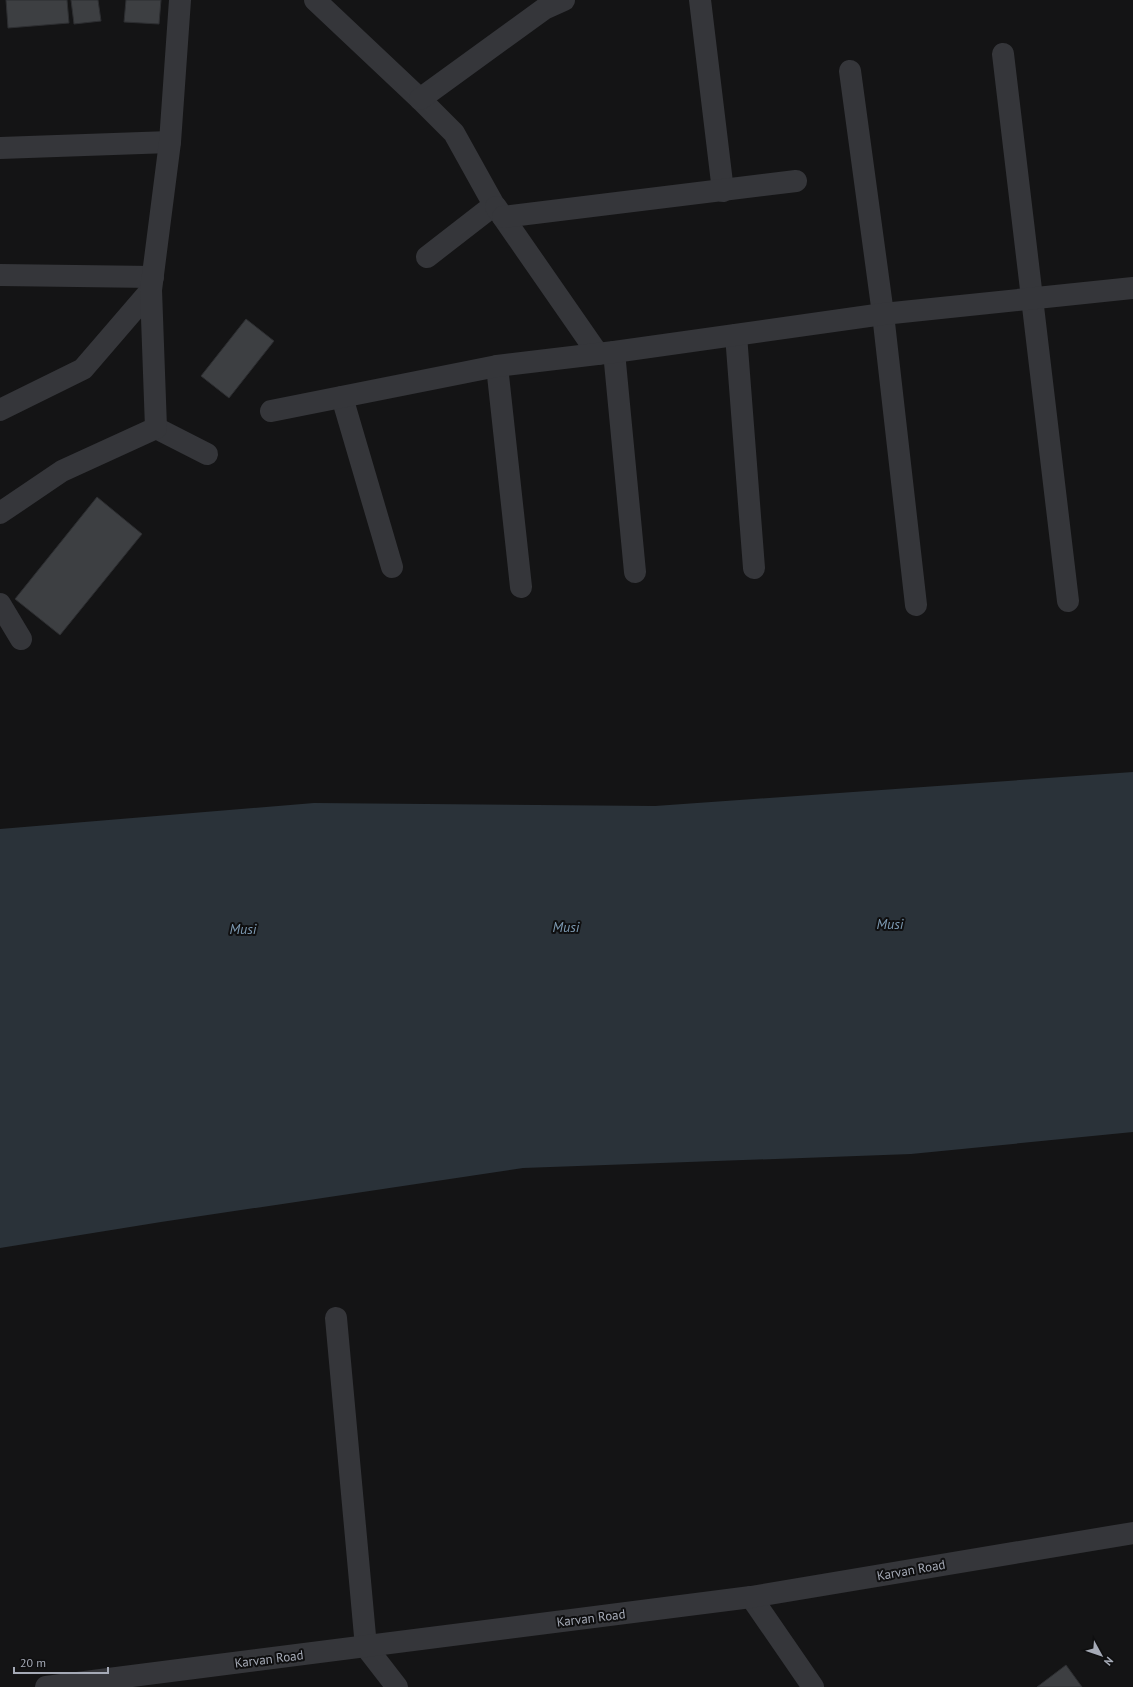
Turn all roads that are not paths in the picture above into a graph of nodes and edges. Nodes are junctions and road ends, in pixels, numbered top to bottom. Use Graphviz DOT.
graph roads {
  1 [pos="180,0"];
  2 [pos="564,0"];
  3 [pos="700,0"];
  4 [pos="317,1"];
  5 [pos="1003,54"];
  6 [pos="850,71"];
  7 [pos="420,100"];
  8 [pos="170,142"];
  9 [pos="0,148"];
  10 [pos="796,181"];
  11 [pos="723,191"];
  12 [pos="498,211"];
  13 [pos="428,257"];
  14 [pos="0,275"];
  15 [pos="152,283"];
  16 [pos="1133,288"];
  17 [pos="1033,298"];
  18 [pos="883,314"];
  19 [pos="736,335"];
  20 [pos="606,353"];
  21 [pos="497,366"];
  22 [pos="342,397"];
  23 [pos="0,410"];
  24 [pos="271,411"];
  25 [pos="156,428"];
  26 [pos="207,454"];
  27 [pos="0,513"];
  28 [pos="392,567"];
  29 [pos="754,568"];
  30 [pos="635,572"];
  31 [pos="521,588"];
  32 [pos="1068,601"];
  33 [pos="0,604"];
  34 [pos="916,605"];
  35 [pos="21,640"];
  36 [pos="336,1318"];
  37 [pos="1133,1532"];
  38 [pos="751,1597"];
  39 [pos="366,1647"];
  40 [pos="48,1687"];
  41 [pos="397,1687"];
  42 [pos="813,1687"];
  1 -- 8 [label="street"];
  2 -- 7 [label="street"];
  3 -- 11 [label="street"];
  4 -- 7 [label="street"];
  5 -- 17 [label="street"];
  6 -- 18 [label="street"];
  7 -- 12 [label="street"];
  8 -- 9 [label="street"];
  8 -- 15 [label="street"];
  10 -- 11 [label="street"];
  11 -- 12 [label="street"];
  12 -- 13 [label="street"];
  12 -- 20 [label="street"];
  14 -- 15 [label="street"];
  15 -- 23 [label="street"];
  15 -- 25 [label="street"];
  16 -- 17 [label="street"];
  17 -- 18 [label="street"];
  17 -- 32 [label="street"];
  18 -- 19 [label="street"];
  18 -- 34 [label="street"];
  19 -- 20 [label="street"];
  19 -- 29 [label="street"];
  20 -- 21 [label="street"];
  20 -- 30 [label="street"];
  21 -- 22 [label="street"];
  21 -- 31 [label="street"];
  22 -- 24 [label="street"];
  22 -- 28 [label="street"];
  25 -- 26 [label="street"];
  25 -- 27 [label="street"];
  33 -- 35 [label="street"];
  36 -- 39 [label="street"];
  37 -- 38 [label="street, Karvan Road"];
  38 -- 39 [label="street, Karvan Road"];
  38 -- 42 [label="street"];
  39 -- 40 [label="street, Karvan Road"];
  39 -- 41 [label="street"];
}
